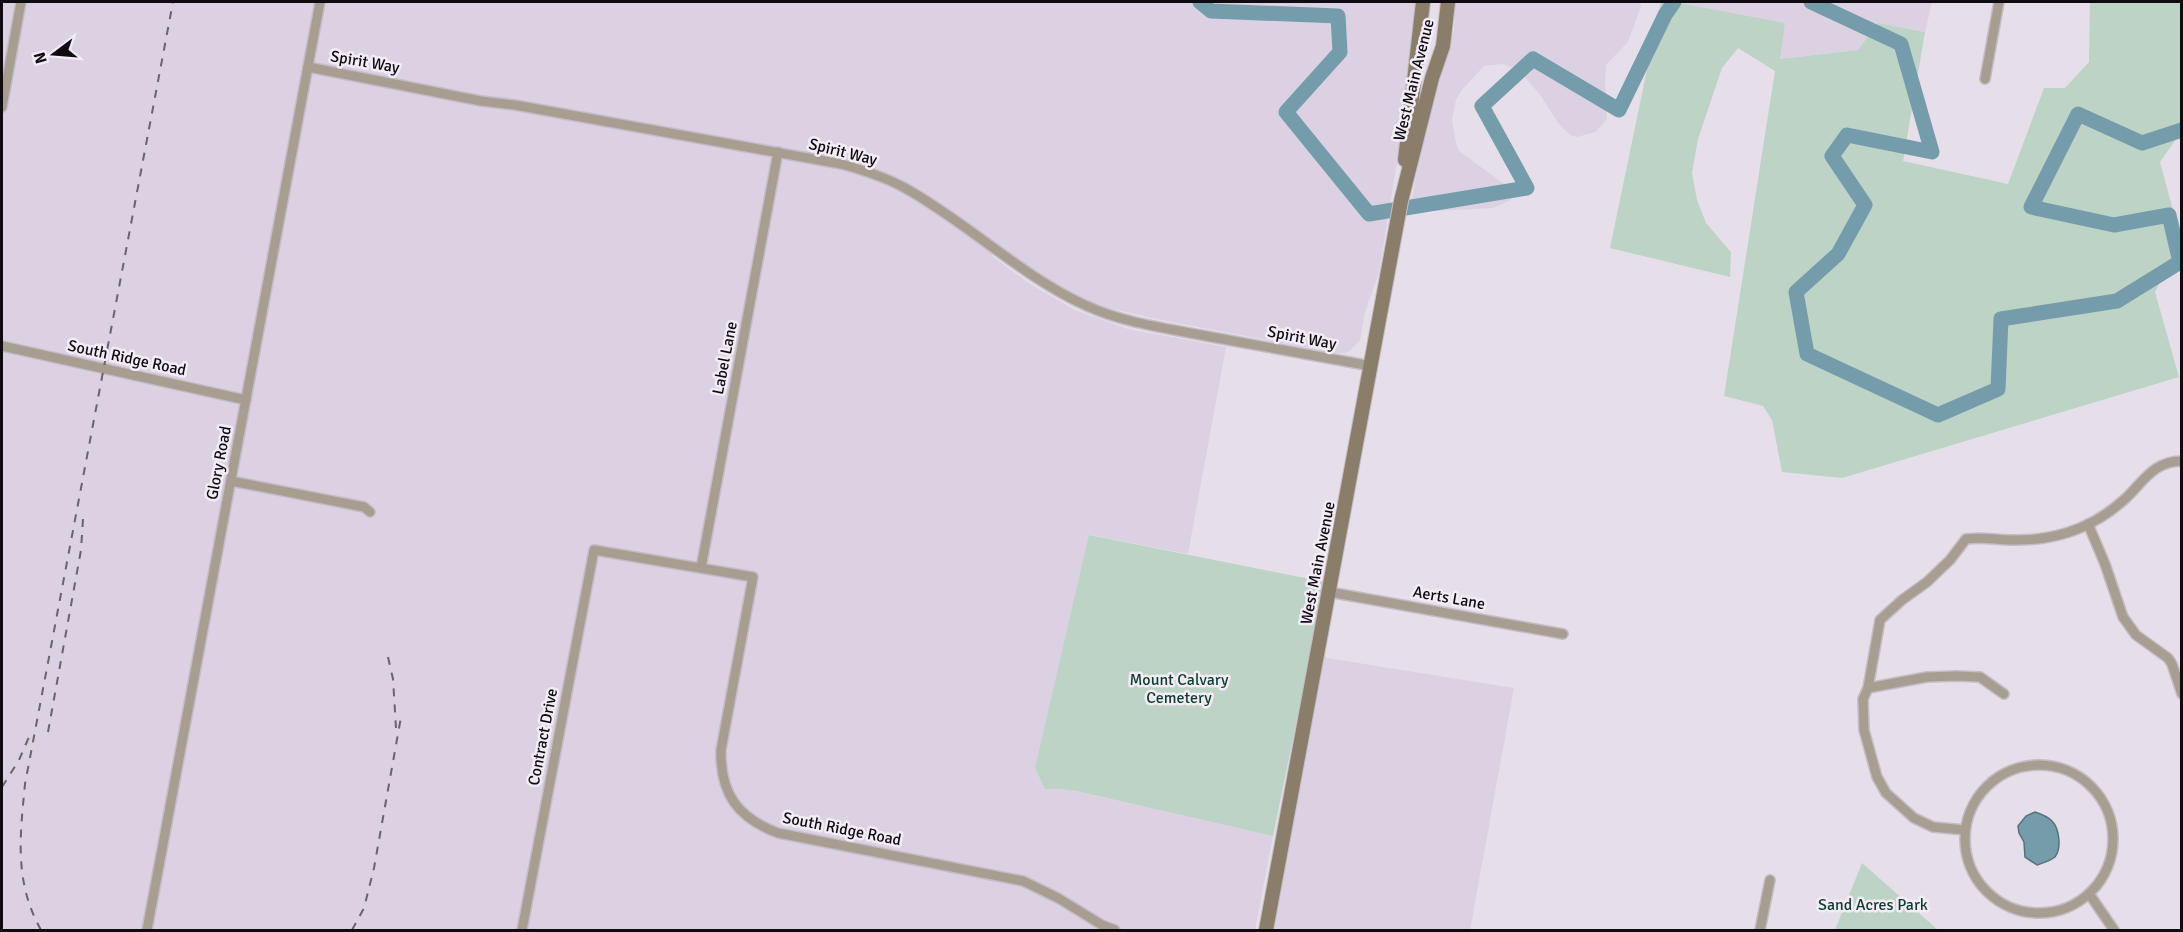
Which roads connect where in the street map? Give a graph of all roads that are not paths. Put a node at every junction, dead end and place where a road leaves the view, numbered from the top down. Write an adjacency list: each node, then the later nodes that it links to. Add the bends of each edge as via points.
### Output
1 (21, 2): 8 (street)
2 (320, 2): 6 (street, Glory Road)
3 (1423, 2): 10 (main road, West Main Avenue)
4 (1448, 2): 10 (main road, West Main Avenue, via 1443,46)
5 (1999, 2): 7 (street)
6 (308, 67): 9 (street, Spirit Way); 13 (street, Glory Road)
7 (1985, 80)
8 (2, 107)
9 (778, 152): 12 (street, Spirit Way, via 884,177 1044,283 1088,307 1119,318); 19 (street, Label Lane)
10 (1401, 201): 12 (main road, West Main Avenue)
11 (2, 346): 13 (street, South Ridge Road)
12 (1371, 366): 20 (main road, West Main Avenue)
13 (246, 400): 15 (street, Glory Road)
14 (2181, 461): 17 (street, via 2171,461 2151,471 2126,498)
15 (231, 481): 16 (street, via 364,507); 28 (street, Glory Road)
16 (370, 512)
17 (2088, 524): 22 (street, via 2066,532 2015,540 1981,536 1966,539 1927,582 1880,620); 24 (street, via 2123,617 2136,635 2168,658)
18 (594, 550): 19 (street, South Ridge Road); 29 (street, Contract Drive)
19 (701, 568): 30 (street, South Ridge Road, via 753,577 721,750 721,770 728,793 742,813 759,826 778,833 1023,881)
20 (1329, 592): 21 (street, Aerts Lane); 31 (main road, West Main Avenue)
21 (1563, 634)
22 (1868, 688): 23 (street, via 1927,677 1980,677); 25 (street, via 1863,699 1864,730 1877,777 1886,793 1914,818 1933,827)
23 (2004, 694)
24 (2181, 694)
25 (1965, 830): 27 (street, via 1966,854 1977,881 1996,901 2023,913 2048,914 2072,907); 27 (street, via 1979,794 2001,775 2023,766 2049,765 2075,773 2097,792 2111,818 2114,846 2107,871)
26 (1770, 880): 32 (street)
27 (2090, 895): 33 (street)
28 (147, 930)
29 (522, 930)
30 (1115, 930)
31 (1266, 930)
32 (1760, 930)
33 (2114, 930)

